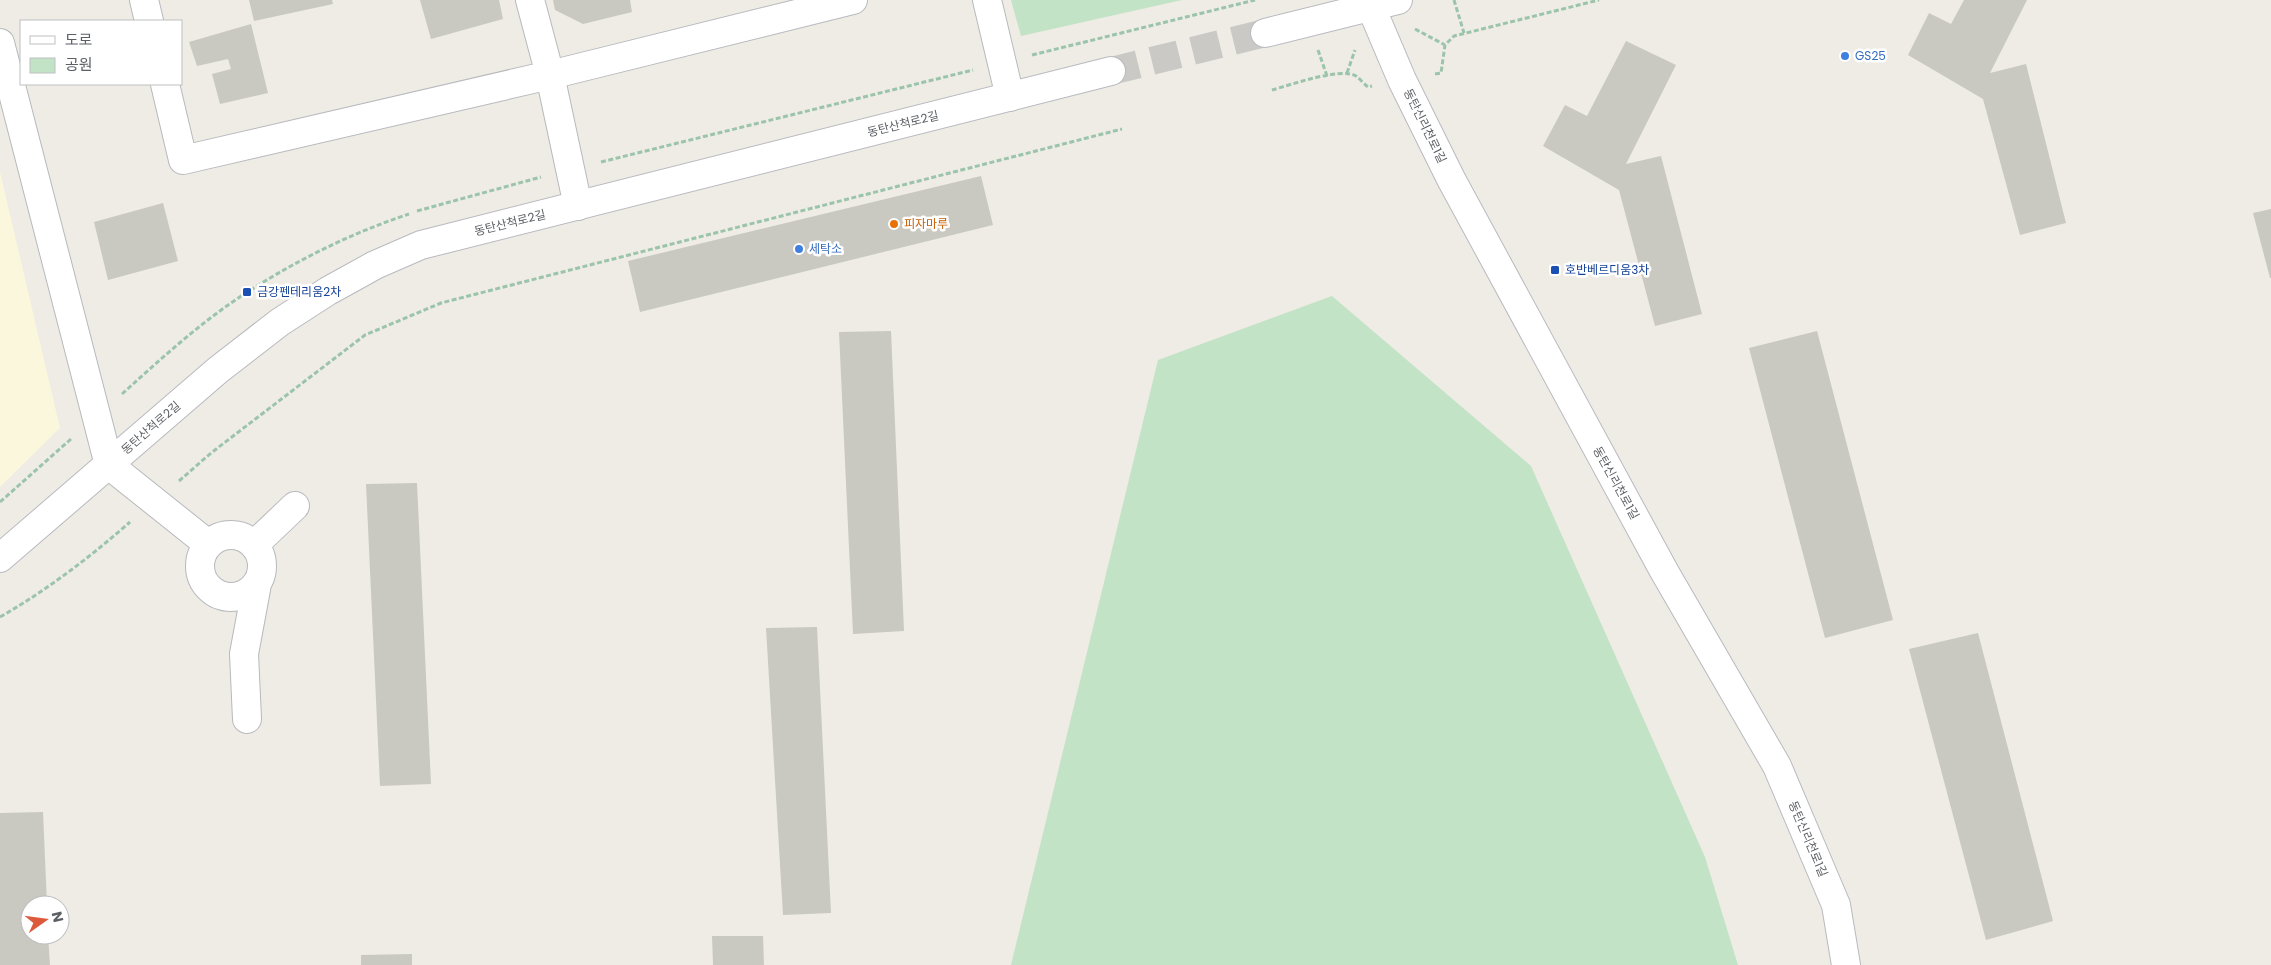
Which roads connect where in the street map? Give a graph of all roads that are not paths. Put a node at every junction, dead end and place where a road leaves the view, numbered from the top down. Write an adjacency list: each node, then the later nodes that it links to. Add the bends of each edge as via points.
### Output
1 (144, 0): 7 (street)
2 (530, 0): 11 (street)
3 (853, 0): 11 (street)
4 (987, 0): 13 (street)
5 (1398, 0): 6 (street)
6 (1369, 3): 8 (street); 24 (street, 동탄신리천로1길, via 1402,80 1451,179 1664,571 1777,766 1836,905)
7 (149, 20)
8 (1266, 33)
9 (0, 43): 15 (street)
10 (1111, 72): 13 (street, 동탄산척로2길)
11 (550, 75): 12 (street, via 183,160); 14 (street)
12 (165, 85)
13 (1010, 97): 14 (street, 동탄산척로2길)
14 (578, 206): 15 (street, 동탄산척로2길, via 420,246 375,265 280,322 218,370)
15 (109, 465): 17 (street); 19 (street, 동탄산척로2길)
16 (295, 506): 18 (street)
17 (208, 544): 18 (street, via 216,538 237,535); 21 (street, via 199,562 200,572 211,590)
18 (254, 545): 20 (street, via 262,564)
19 (0, 558)
20 (256, 584): 21 (street, via 240,596); 22 (street)
21 (220, 595): 22 (street)
22 (244, 654): 23 (street)
23 (247, 719)
24 (1846, 965)

